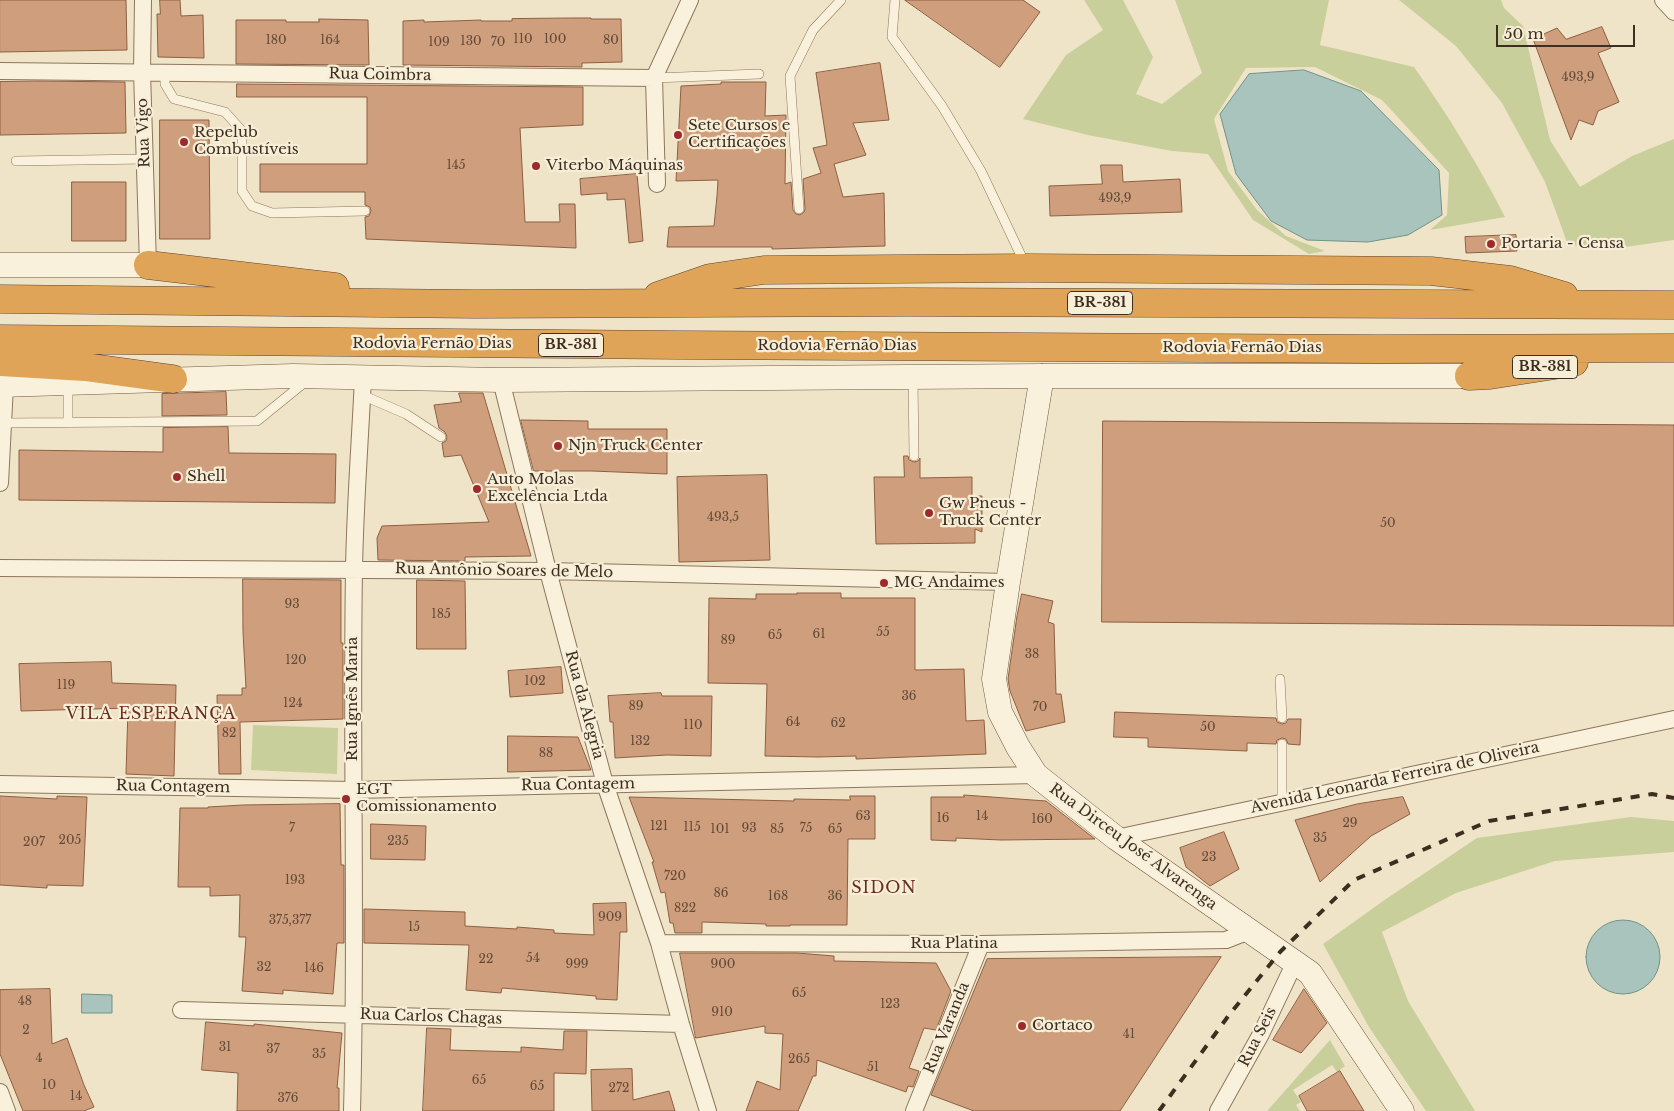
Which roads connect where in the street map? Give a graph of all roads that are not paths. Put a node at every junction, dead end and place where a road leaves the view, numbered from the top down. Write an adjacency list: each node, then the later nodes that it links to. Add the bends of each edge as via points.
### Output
1 (143, 0): 8 (street, Rua Vigo)
2 (690, 0): 11 (street)
3 (841, 0): 15 (lane, via 812,30 790,76)
4 (896, 0): 19 (lane, via 892,37 942,106 980,171)
5 (1663, 0): 6 (street)
6 (1674, 12)
7 (0, 71): 8 (street, Rua Coimbra)
8 (142, 72): 9 (street, Rua Coimbra); 12 (street, Rua Vigo)
9 (165, 72): 11 (street, Rua Coimbra); 16 (lane, via 165,84 174,99 225,112 242,131 242,192 252,206 272,213)
10 (759, 74): 11 (lane, Rua Coimbra)
11 (654, 78): 14 (street)
12 (144, 159): 13 (lane); 18 (street, Rua Vigo)
13 (16, 161)
14 (657, 184)
15 (799, 209)
16 (366, 211)
17 (0, 265): 18 (main road, BR-381)
18 (148, 265): 22 (highway, BR-381)
19 (1027, 268): 21 (highway, via 764,270 710,278); 24 (highway, via 1431,271 1510,280)
20 (0, 299): 22 (highway, BR-381)
21 (636, 303): 22 (highway, BR-381); 24 (highway, BR-381)
22 (476, 304)
23 (1668, 304): 24 (highway, BR-381)
24 (1597, 305)
25 (0, 339): 26 (highway, Rodovia Fernão Dias / BR-381)
26 (1620, 349): 27 (highway, Rodovia Fernão Dias / BR-381); 29 (highway, BR-381, via 1567,364)
27 (1669, 349)
28 (1042, 376): 29 (main road, Rodovia Fernão Dias / BR-381); 32 (main road, Rodovia Fernão Dias / BR-381); 45 (main road, Rua Dirceu José Alvarenga)
29 (1469, 376)
30 (2, 377): 33 (highway, via 84,367); 35 (main road, Rodovia Fernão Dias / BR-381); 38 (street)
31 (311, 377): 33 (main road, Rodovia Fernão Dias / BR-381); 36 (main road, Rodovia Fernão Dias / BR-381); 37 (lane, via 256,421)
32 (913, 377): 34 (main road, Rodovia Fernão Dias / BR-381); 40 (lane)
33 (172, 379): 35 (main road, Rodovia Fernão Dias / BR-381)
34 (501, 380): 36 (main road, Rodovia Fernão Dias / BR-381); 44 (street, Rua da Alegria)
35 (68, 382): 37 (lane)
36 (362, 386): 39 (lane); 43 (street, Rua Ignês Maria)
37 (68, 422): 38 (lane)
38 (3, 423): 41 (street)
39 (441, 437)
40 (914, 456)
41 (0, 482)
42 (0, 568): 43 (street, Rua Antônio Soares de Melo)
43 (354, 569): 44 (street, Rua Antônio Soares de Melo); 53 (street, Rua Ignês Maria)
44 (548, 571): 45 (street, Rua Antônio Soares de Melo); 52 (street, Rua da Alegria)
45 (1008, 582): 50 (main road, Rua Dirceu José Alvarenga, via 994,679 1000,712)
46 (1280, 679): 47 (lane)
47 (1282, 718)
48 (1674, 719): 54 (street, Avenida Leonarda Ferreira de Oliveira)
49 (1282, 744): 54 (lane)
50 (1036, 775): 52 (street, Rua Contagem); 55 (main road, Rua Dirceu José Alvarenga)
51 (0, 784): 53 (street, Rua Contagem)
52 (605, 784): 53 (street, Rua Contagem); 57 (street, Rua da Alegria)
53 (353, 790): 61 (street, Rua Ignês Maria)
54 (1282, 802): 55 (street, Avenida Leonarda Ferreira de Oliveira)
55 (1116, 838): 56 (main road, Rua Dirceu José Alvarenga)
56 (1249, 931): 58 (street, Rua Platina, via 1226,940); 59 (main road, Rua Dirceu José Alvarenga)
57 (659, 942): 58 (street, Rua Platina); 62 (street, Rua da Alegria)
58 (981, 944): 67 (street, Rua Varanda)
59 (1295, 962): 68 (street, Rua Seis, via 1261,1034); 69 (main road, Rua Dirceu José Alvarenga, via 1310,973)
60 (181, 1010): 61 (street, Rua Carlos Chagas)
61 (355, 1015): 62 (street, Rua Carlos Chagas); 65 (street, Rua Ignês Maria)
62 (681, 1024): 66 (street, Rua da Alegria)
63 (0, 1092): 64 (street)
64 (7, 1111)
65 (352, 1111)
66 (708, 1111)
67 (914, 1111)
68 (1218, 1111)
69 (1402, 1111)

